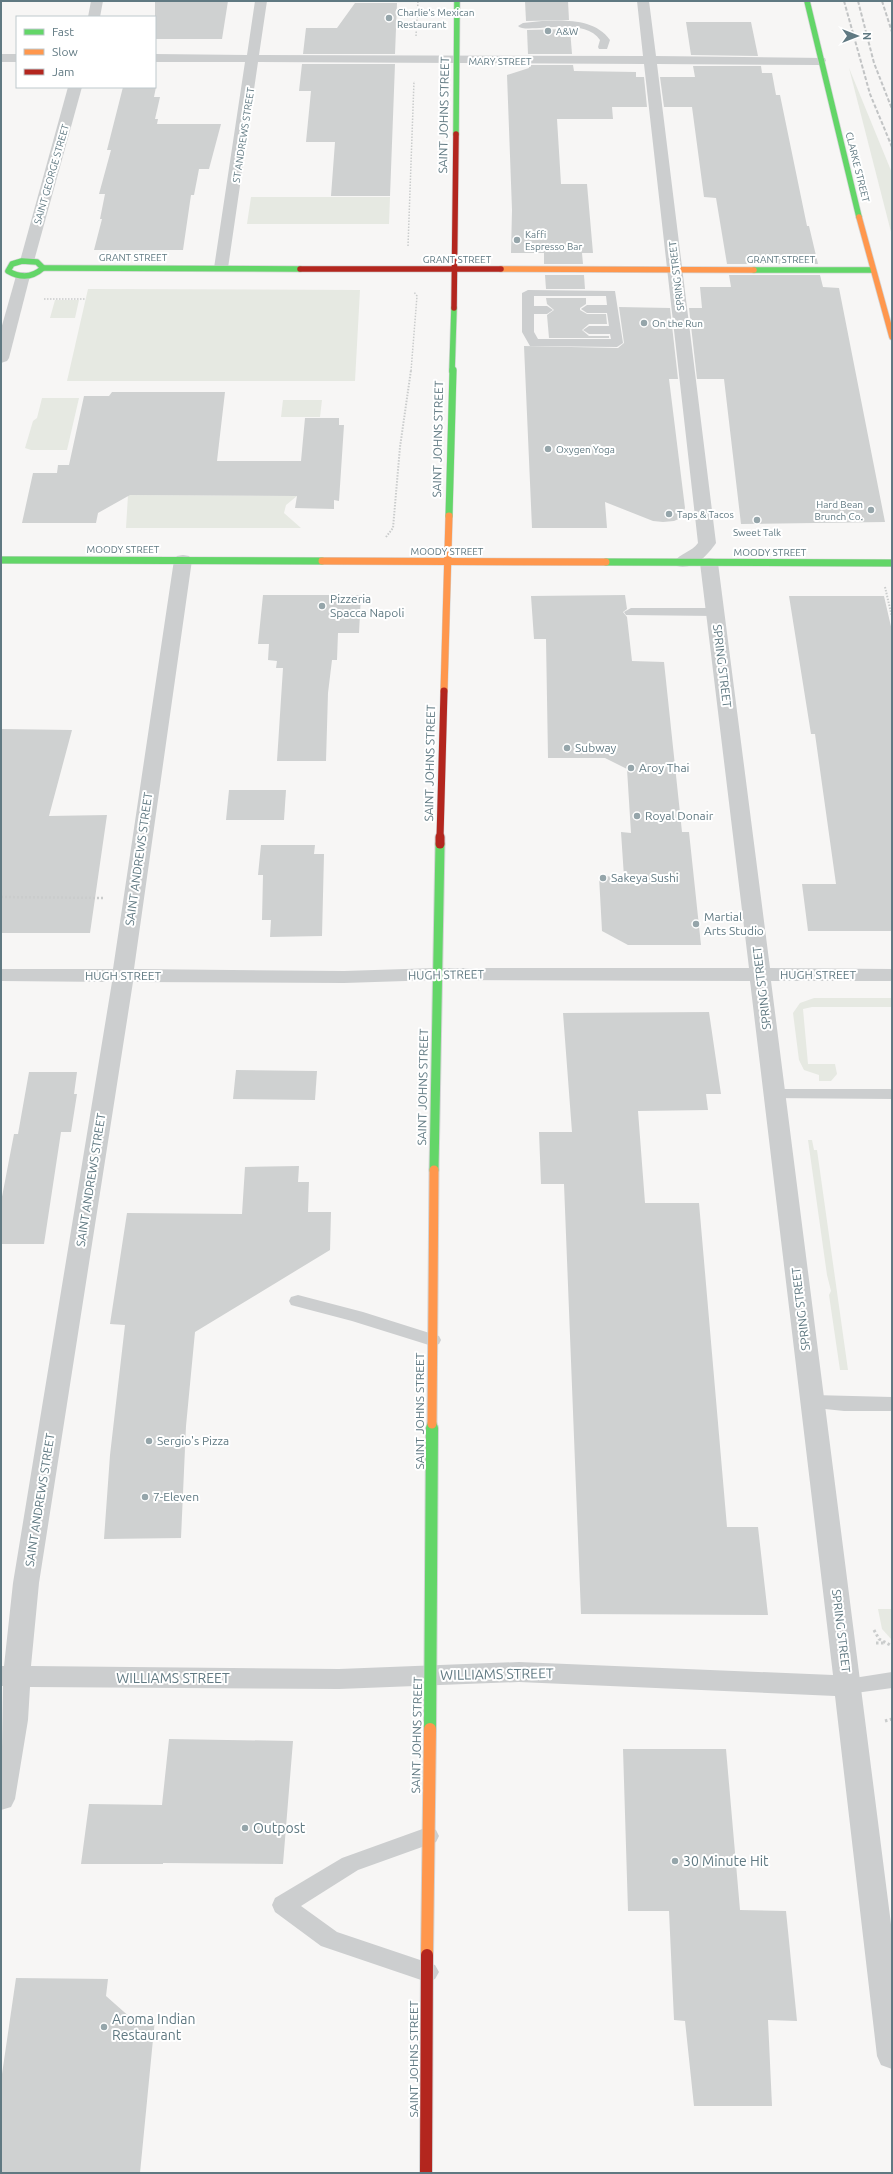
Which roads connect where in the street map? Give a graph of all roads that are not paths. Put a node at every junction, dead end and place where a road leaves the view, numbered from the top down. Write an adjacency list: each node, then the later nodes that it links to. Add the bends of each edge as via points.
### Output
1 (98, 1): 6 (street)
2 (261, 1): 12 (street, ST ANDREWS STREET)
3 (457, 1): 13 (main road, SAINT JOHNS STREET)
4 (643, 1): 14 (street, SPRING STREET)
5 (807, 1): 15 (main road, CLARKE STREET)
6 (94, 16)
7 (523, 26): 8 (lane, via 589,27 602,34 605,40)
8 (603, 46)
9 (1, 58): 10 (street)
10 (16, 58)
11 (156, 58): 12 (street, MARY STREET)
12 (254, 59): 13 (street, MARY STREET); 20 (street, ST ANDREWS STREET)
13 (457, 61): 14 (street, MARY STREET); 23 (main road, SAINT JOHNS STREET)
14 (651, 61): 15 (street, MARY STREET); 21 (street, SPRING STREET)
15 (820, 61): 22 (main road, CLARKE STREET)
16 (75, 88): 17 (street, SAINT GEORGE STREET)
17 (27, 261): 18 (main road); 19 (main road, via 37,262)
18 (4, 268): 24 (main road, via 10,273)
19 (43, 268): 20 (main road, GRANT STREET); 24 (main road, via 38,273)
20 (221, 268): 23 (main road, GRANT STREET)
21 (675, 270): 22 (main road, GRANT STREET); 23 (main road, GRANT STREET); 38 (street, SPRING STREET, via 707,543 700,553)
22 (872, 270): 33 (main road, CLARKE STREET)
23 (454, 271): 37 (main road, SAINT JOHNS STREET)
24 (23, 276): 34 (street)
25 (587, 309): 26 (lane)
26 (613, 309): 27 (lane, via 611,293 528,293); 30 (lane)
27 (528, 310): 28 (lane); 32 (lane)
28 (547, 310)
29 (589, 330): 30 (lane)
30 (616, 330): 32 (lane, via 617,343 534,343)
31 (548, 331): 32 (lane)
32 (528, 332)
33 (892, 337)
34 (1, 358)
35 (1, 560): 36 (main road, MOODY STREET)
36 (183, 560): 37 (main road, MOODY STREET); 47 (street, SAINT ANDREWS STREET)
37 (448, 562): 38 (main road, MOODY STREET); 43 (main road, SAINT JOHNS STREET)
38 (683, 562): 39 (main road, MOODY STREET)
39 (710, 563): 40 (main road, MOODY STREET); 42 (street, SPRING STREET)
40 (892, 563)
41 (631, 612): 42 (lane)
42 (715, 612): 45 (street, SPRING STREET)
43 (436, 974): 45 (street, HUGH STREET); 47 (street, HUGH STREET, via 375,977); 51 (main road, SAINT JOHNS STREET)
44 (1, 975): 47 (street, HUGH STREET)
45 (760, 975): 46 (street, HUGH STREET); 48 (street, SPRING STREET)
46 (892, 975)
47 (123, 976): 55 (street, SAINT ANDREWS STREET, via 20,1629)
48 (775, 1094): 49 (lane); 52 (street, SPRING STREET)
49 (892, 1094)
50 (298, 1301): 51 (lane)
51 (432, 1340): 54 (main road, SAINT JOHNS STREET)
52 (813, 1402): 53 (lane); 57 (street, SPRING STREET)
53 (892, 1404)
54 (430, 1675): 55 (street, WILLIAMS STREET, via 338,1679); 57 (street, WILLIAMS STREET, via 533,1673); 59 (main road, SAINT JOHNS STREET)
55 (9, 1676): 58 (street, SAINT ANDREWS STREET, via 14,1720)
56 (892, 1680): 57 (lane)
57 (848, 1686): 61 (street, SPRING STREET)
58 (1, 1799)
59 (428, 1836): 60 (main road, SAINT JOHNS STREET); 60 (lane, via 350,1864 283,1905 329,1939)
60 (427, 1972): 62 (main road, SAINT JOHNS STREET)
61 (892, 2056)
62 (426, 2173)

